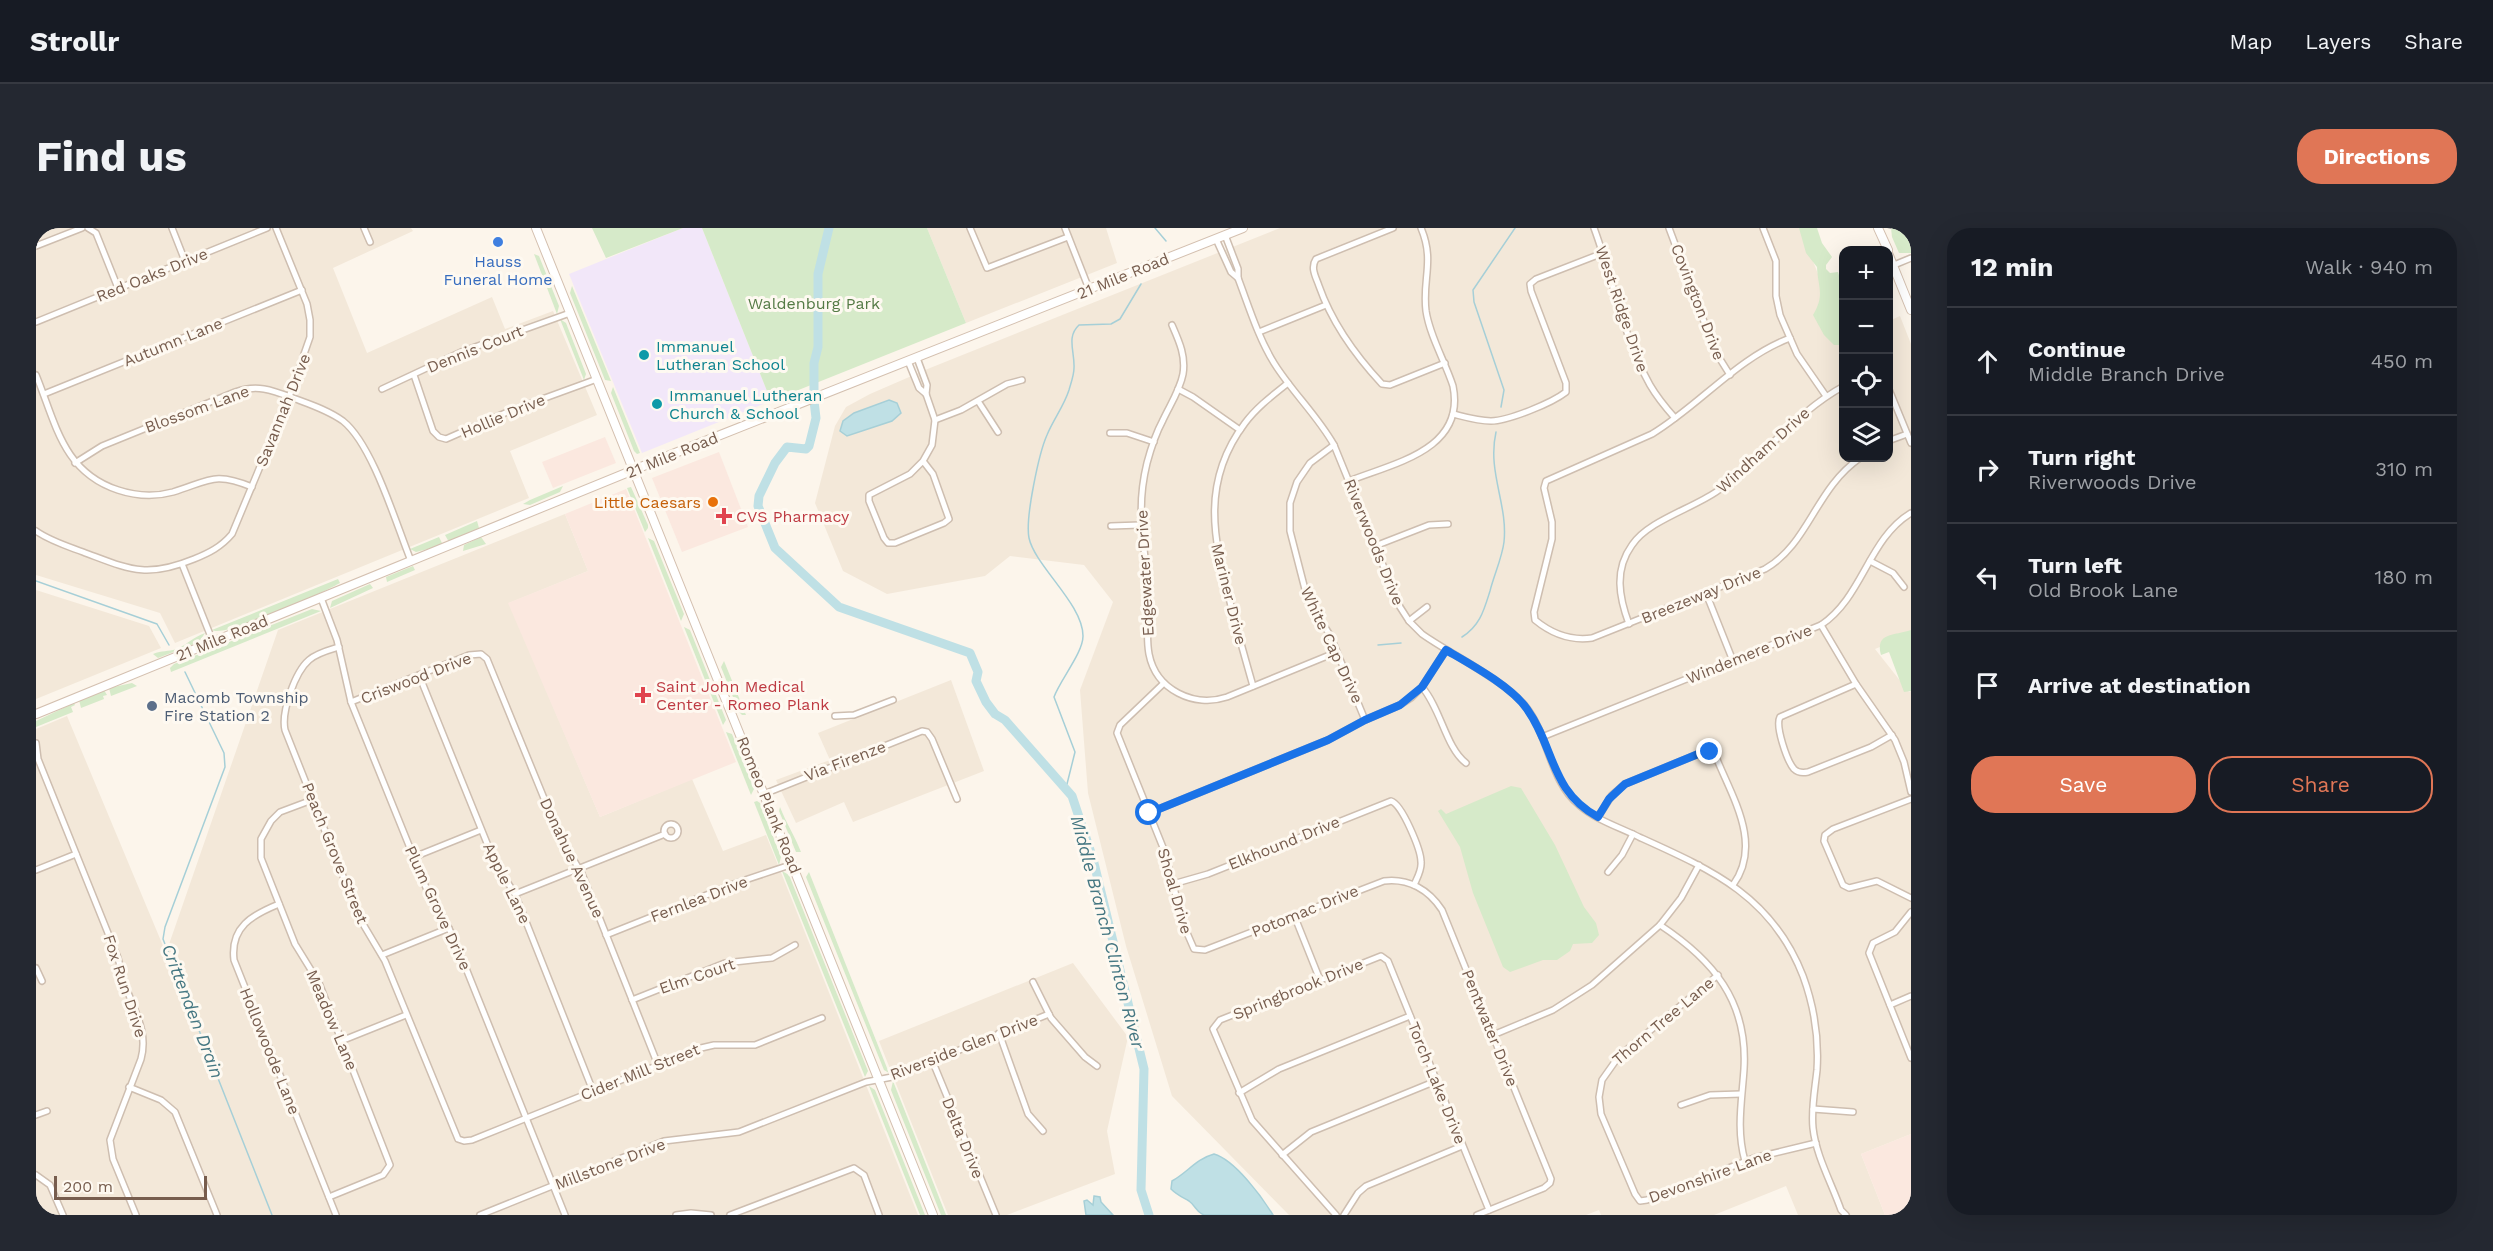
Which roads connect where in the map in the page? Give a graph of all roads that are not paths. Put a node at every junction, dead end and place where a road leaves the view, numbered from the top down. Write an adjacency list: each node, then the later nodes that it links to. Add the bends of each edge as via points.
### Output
1 (82, 228): 21 (street)
2 (88, 228): 28 (street, via 96,233)
3 (172, 228): 25 (street)
4 (267, 228): 25 (street, Red Oaks Drive)
5 (276, 228): 30 (street, Savannah Drive)
6 (364, 228): 20 (street)
7 (536, 228): 33 (street, Romeo Plank Road)
8 (970, 228): 18 (street, via 987,268)
9 (1065, 228): 18 (street)
10 (1243, 228): 17 (street, 21 Mile Road)
11 (1393, 228): 31 (street, via 1314,262)
12 (1421, 228): 40 (street, via 1429,255 1426,312)
13 (1594, 228): 23 (street, West Ridge Drive)
14 (1669, 228): 43 (street, Covington Drive, via 1715,351)
15 (1763, 228): 37 (street, via 1776,261 1777,302)
16 (1878, 228): 22 (street)
17 (1225, 235): 19 (street, 21 Mile Road); 27 (street, Riverwoods Drive)
18 (1068, 237): 29 (street)
19 (1216, 239): 27 (street, Riverwoods Drive, via 1231,272); 29 (street, 21 Mile Road)
20 (370, 242)
21 (36, 246)
22 (1886, 246)
23 (1603, 253): 56 (street, via 1530,284 1567,390 1497,420); 57 (street, West Ridge Drive, via 1645,375)
24 (1911, 258): 26 (street)
25 (185, 261): 28 (street, Red Oaks Drive)
26 (1894, 265): 32 (street)
27 (1238, 278): 36 (street, Riverwoods Drive)
28 (118, 288): 34 (street, Red Oaks Drive)
29 (1089, 289): 38 (street, 21 Mile Road)
30 (302, 290): 50 (street, Autumn Lane); 53 (street, Savannah Drive, via 309,311 310,337)
31 (1326, 305): 36 (street); 40 (street, via 1345,337 1385,385)
32 (1911, 310)
33 (570, 313): 42 (street, Dennis Court, via 461,351); 44 (street, Romeo Plank Road)
34 (36, 322)
35 (1172, 325): 48 (street, Edgewater Drive, via 1184,360)
36 (1259, 332): 46 (street, Riverwoods Drive)
37 (1790, 338): 43 (street, via 1761,352); 52 (street)
38 (917, 358): 39 (street, 21 Mile Road); 51 (street, via 927,385)
39 (908, 361): 51 (street, via 919,388); 70 (street, 21 Mile Road)
40 (1444, 363): 56 (street, via 1454,392)
41 (36, 375): 50 (street)
42 (414, 375): 44 (street, Hollie Drive, via 433,431 446,439); 47 (street, Dennis Court)
43 (1730, 375): 57 (street)
44 (597, 379): 70 (street, Romeo Plank Road)
45 (1022, 380): 55 (street, via 1007,384)
46 (1288, 383): 59 (street, Mariner Drive, via 1252,414); 66 (street, Riverwoods Drive)
47 (382, 389)
48 (1178, 389): 59 (street); 64 (street, Edgewater Drive)
49 (1839, 389): 52 (street, Windham Drive)
50 (44, 394): 69 (street)
51 (926, 394): 58 (street)
52 (1826, 396): 87 (street, Windham Drive, via 1720,489 1652,526 1635,541 1624,560 1620,582)
53 (289, 397): 69 (street, Blossom Lane, via 264,388 243,389 102,446); 72 (street, Savannah Drive); 79 (street, Blossom Lane, via 336,417 360,439)
54 (1893, 399): 62 (street)
55 (978, 402): 58 (street); 60 (street)
56 (1453, 414): 71 (street, via 1444,433 1431,446)
57 (1675, 418): 87 (street, Breezeway Drive, via 1644,438 1544,484 1553,533 1534,618 1557,634 1580,639)
58 (934, 420): 67 (street, via 932,445)
59 (1240, 430): 98 (street, Mariner Drive, via 1220,470 1213,523 1219,563)
60 (998, 432)
61 (1110, 433): 64 (street, via 1128,433)
62 (1907, 434): 63 (street); 65 (street)
63 (1893, 439)
64 (1154, 442): 75 (street, Edgewater Drive, via 1143,485)
65 (1911, 443)
66 (1334, 445): 71 (street, Riverwoods Drive); 92 (street, White Cap Drive, via 1300,476 1288,517 1306,596)
67 (923, 461): 67 (street, via 905,477 868,495 888,543 949,519 933,474)
68 (1856, 462): 83 (street, Breezeway Drive, via 1830,486 1781,558 1765,569)
69 (75, 464): 72 (street, via 96,481 134,494 162,495 217,477)
70 (634, 471): 79 (street, 21 Mile Road); 111 (street, Romeo Plank Road)
71 (1349, 481): 78 (street, Riverwoods Drive)
72 (252, 487): 81 (street, Savannah Drive, via 226,541 212,552)
73 (1911, 513): 80 (street, Windemere Drive, via 1893,526)
74 (1448, 524): 78 (street, via 1429,525)
75 (1140, 525): 76 (street); 96 (street, Edgewater Drive, via 1148,591 1148,648 1152,664)
76 (1111, 526)
77 (36, 531): 81 (street, Savannah Drive, via 131,569 153,572)
78 (1376, 546): 86 (street, Riverwoods Drive)
79 (411, 561): 84 (street, 21 Mile Road)
80 (1870, 561): 82 (street, via 1893,573); 88 (street, Windemere Drive, via 1845,603)
81 (182, 564): 89 (street)
82 (1904, 587)
83 (1706, 593): 87 (street, Breezeway Drive); 94 (street)
84 (321, 598): 89 (street, 21 Mile Road); 90 (street, Plum Grove Drive)
85 (1427, 607): 86 (street)
86 (1409, 621): 91 (street, Riverwoods Drive)
87 (1629, 624)
88 (1821, 624): 94 (street, Windemere Drive); 97 (street)
89 (213, 642): 102 (street, 21 Mile Road)
90 (339, 647): 101 (street, Plum Grove Drive); 114 (street, Peach Grove Street, via 305,664 284,711 285,729)
91 (1446, 650): 99 (street); 106 (street, Riverwoods Drive, via 1515,696 1533,717)
92 (1337, 652): 98 (street); 104 (street, White Cap Drive)
93 (481, 654): 95 (street, Criswood Drive); 124 (street, Donahue Avenue, via 489,662 562,842)
94 (1733, 661): 106 (street, Windemere Drive)
95 (419, 675): 101 (street, Criswood Drive); 117 (street, Apple Lane)
96 (1164, 683): 98 (street, via 1184,696 1203,700 1221,699); 115 (street, Shoal Drive, via 1117,730)
97 (1856, 684): 105 (street); 105 (street, via 1786,713 1778,720 1792,765 1799,772 1808,772)
98 (1252, 686)
99 (1422, 687): 104 (street, via 1406,702); 109 (street, via 1436,706 1455,751)
100 (893, 700): 103 (street, via 854,715)
101 (351, 702): 121 (street, Plum Grove Drive)
102 (36, 714)
103 (835, 716)
104 (1365, 720): 115 (street, via 1328,740)
105 (1892, 735): 110 (street)
106 (1542, 737): 116 (street, Riverwoods Drive, via 1568,794)
107 (36, 743): 108 (street, Fox Run Drive)
108 (37, 758): 120 (street, Fox Run Drive)
109 (1466, 763)
110 (1911, 792)
111 (764, 794): 112 (street, Via Firenze, via 927,732); 122 (street, Romeo Plank Road)
112 (957, 799)
113 (1911, 799): 131 (street, via 1825,835 1825,845 1846,887 1877,880)
114 (312, 800): 132 (street, Meadow Lane, via 275,816 261,839 261,858); 140 (street, Peach Grove Street, via 360,919)
115 (1149, 813): 127 (street, Shoal Drive)
116 (1598, 817): 119 (street, Riverwoods Drive); 129 (street, via 1625,784 1710,752 1716,757 1747,839 1745,864)
117 (482, 830): 121 (street); 130 (street, Apple Lane, via 498,869)
118 (665, 834): 124 (street)
119 (1633, 834): 123 (street, Riverwoods Drive); 126 (street)
120 (76, 854): 125 (street); 163 (street, Fox Run Drive, via 143,1031 143,1051)
121 (414, 857): 136 (street, Plum Grove Drive, via 431,899)
122 (793, 864): 137 (street, Fernlea Drive); 161 (street, Romeo Plank Road)
123 (1699, 865): 129 (street, Riverwoods Drive); 135 (street)
124 (579, 868): 130 (street); 137 (street, Donahue Avenue)
125 (36, 870)
126 (1608, 872)
127 (1173, 884): 128 (street, Elkhound Drive, via 1394,801 1407,821 1421,859); 139 (street, Shoal Drive, via 1184,926)
128 (1414, 885): 134 (street, Potomac Drive, via 1396,880 1378,882); 155 (street, Pentwater Drive, via 1428,893 1442,910)
129 (1733, 885): 168 (street, Riverwoods Drive, via 1756,904 1777,930 1807,988 1817,1043)
130 (515, 894): 164 (street, Apple Lane)
131 (1911, 898)
132 (279, 904): 156 (street, Meadow Lane, via 295,944 319,983); 181 (street, Hollowoode Lane, via 255,915 239,929 234,960)
133 (1911, 912): 149 (street, via 1900,928 1869,949)
134 (1294, 915): 139 (street, Potomac Drive); 144 (street)
135 (1660, 925): 143 (street, via 1692,947); 155 (street, via 1576,996)
136 (449, 928): 140 (street); 172 (street, Plum Grove Drive)
137 (606, 935): 148 (street, Donahue Avenue)
138 (795, 945): 148 (street, Elm Court, via 772,958 724,963)
139 (1197, 951)
140 (382, 955): 151 (street, Peach Grove Street)
141 (1384, 957): 144 (street, Springbrook Drive); 152 (street, Torch Lake Drive)
142 (36, 968): 145 (street)
143 (1718, 975): 166 (street, via 1742,1031); 182 (street, Thorn Tree Lane, via 1619,1056 1602,1080 1599,1102 1603,1119)
144 (1320, 980): 165 (street, Springbrook Drive, via 1214,1025)
145 (42, 981)
146 (1033, 982): 150 (street)
147 (1911, 996): 149 (street)
148 (632, 1000): 159 (street, Donahue Avenue)
149 (1890, 1005): 157 (street)
150 (1049, 1014): 154 (street, Riverside Glen Drive); 160 (street)
151 (406, 1015): 156 (street); 174 (street, Peach Grove Street, via 454,1134)
152 (1410, 1016): 162 (street, Torch Lake Drive); 165 (street, via 1279,1069)
153 (822, 1018): 159 (street, Cider Mill Street, via 761,1043 708,1045)
154 (999, 1033): 158 (street, Riverside Glen Drive); 173 (street, via 1028,1114)
155 (1493, 1035): 183 (street, Pentwater Drive, via 1551,1183)
156 (341, 1041): 181 (street, Meadow Lane, via 390,1165 383,1175)
157 (1911, 1058)
158 (932, 1060): 161 (street, Riverside Glen Drive); 196 (street, Delta Drive)
159 (658, 1065): 164 (street, Cider Mill Street)
160 (1097, 1066)
161 (879, 1079): 180 (street, Millstone Drive, via 739,1132 664,1141); 195 (street, Romeo Plank Road)
162 (1436, 1081): 176 (street, Torch Lake Drive); 177 (street, via 1311,1132)
163 (129, 1087): 186 (street, Fox Run Drive, via 110,1146); 187 (street, via 161,1100 175,1112)
164 (593, 1091): 172 (street, Cider Mill Street)
165 (1239, 1093): 177 (street, via 1252,1120)
166 (1741, 1094): 167 (street, via 1710,1095); 178 (street, via 1739,1125)
167 (1681, 1106)
168 (1813, 1109): 170 (street); 175 (street, Riverwoods Drive)
169 (47, 1111): 171 (street)
170 (1853, 1112)
171 (36, 1115)
172 (526, 1118): 174 (street, Cider Mill Street, via 468,1141); 180 (street, Plum Grove Drive)
173 (1043, 1131)
174 (460, 1140)
175 (1816, 1143): 178 (street, Devonshire Lane); 184 (street, Riverwoods Drive)
176 (1462, 1146): 183 (street, Torch Lake Drive); 198 (street, via 1366,1185)
177 (1282, 1155): 197 (street)
178 (1745, 1161): 182 (street, Devonshire Lane)
179 (36, 1175): 185 (street, via 50,1185)
180 (553, 1186): 189 (street, Millstone Drive); 190 (street, Plum Grove Drive)
181 (329, 1197): 188 (street, Hollowoode Lane)
182 (1640, 1201)
183 (1489, 1210): 199 (street)
184 (1841, 1212): 200 (street, Riverwoods Drive)
185 (63, 1215)
186 (136, 1215)
187 (217, 1215)
188 (336, 1215)
189 (480, 1215)
190 (565, 1215)
191 (676, 1215): 192 (street)
192 (711, 1215)
193 (730, 1215): 194 (street, via 847,1169 864,1175)
194 (879, 1215)
195 (933, 1215)
196 (996, 1215)
197 (1336, 1215)
198 (1344, 1215)
199 (1477, 1215)
200 (1846, 1215)

